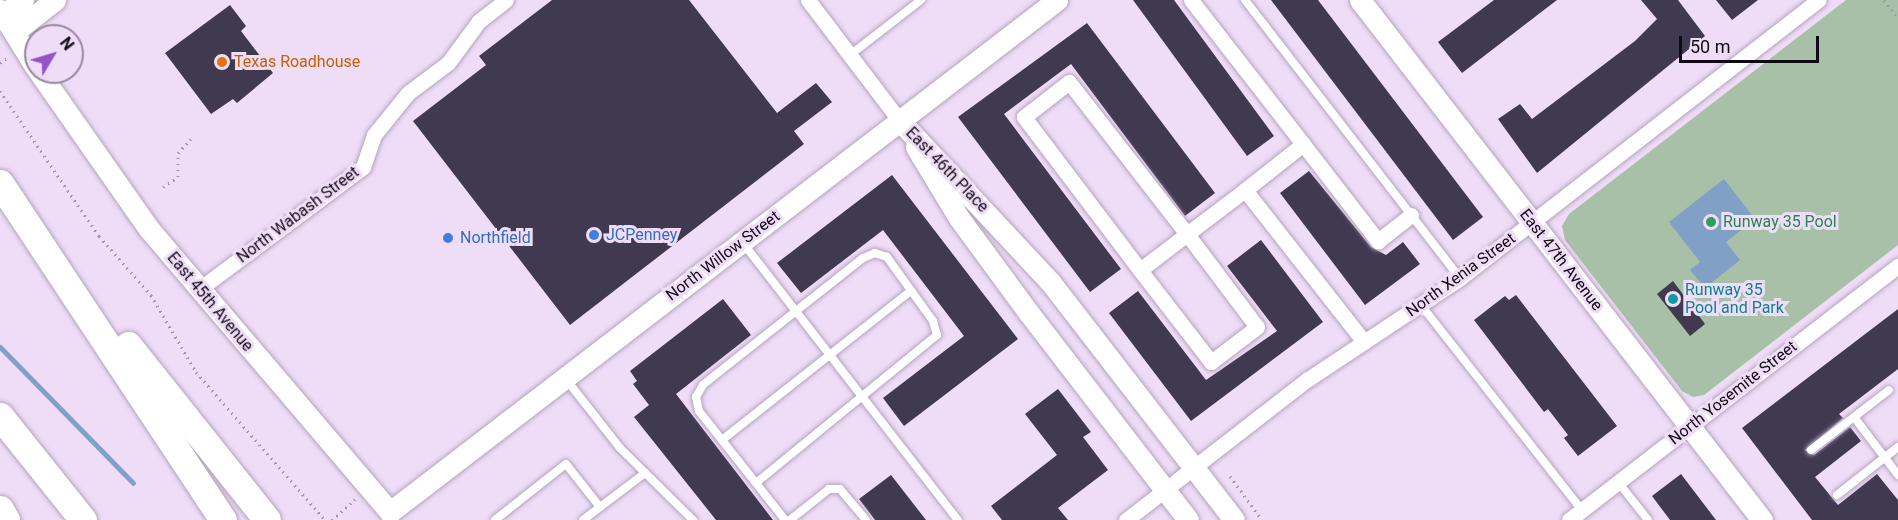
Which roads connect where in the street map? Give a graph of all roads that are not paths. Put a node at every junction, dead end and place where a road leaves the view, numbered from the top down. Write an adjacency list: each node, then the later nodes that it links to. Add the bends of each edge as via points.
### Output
1 (22, 0): 11 (street)
2 (56, 0): 11 (street)
3 (506, 0): 27 (street, North Wabash Street, via 479,21 448,63 408,93 374,135 363,167)
4 (808, 0): 13 (street)
5 (921, 0): 13 (lane)
6 (1191, 0): 16 (street)
7 (1245, 0): 19 (lane)
8 (1360, 0): 20 (street, East 47th Avenue)
9 (1819, 0): 20 (street, North Xenia Street)
10 (1053, 1): 15 (street, North Willow Street)
11 (6, 19): 12 (street)
12 (24, 48)
13 (850, 55): 15 (street)
14 (47, 84): 27 (street, East 45th Avenue, via 110,178)
15 (900, 121): 22 (street, North Willow Street); 43 (street, East 46th Place, via 1051,283); 48 (street, East 46th Place, via 966,227)
16 (1303, 144): 18 (street); 19 (street, via 1378,241)
17 (0, 183): 23 (highway)
18 (1245, 190): 21 (street); 31 (street)
19 (1411, 215): 26 (lane)
20 (1532, 222): 26 (street, North Xenia Street); 38 (street, East 47th Avenue)
21 (1187, 234): 25 (street); 25 (street, via 1257,327 1211,362); 25 (street, via 1069,82 1024,117)
22 (742, 241): 30 (lane); 33 (street, North Willow Street)
23 (46, 249): 56 (highway); 57 (highway, via 108,317)
24 (1898, 266): 38 (street, North Yosemite Street)
25 (1140, 270)
26 (1460, 278): 29 (street, North Xenia Street)
27 (198, 290): 53 (street, East 45th Avenue)
28 (911, 291): 30 (lane, via 887,257 875,253); 32 (lane); 35 (lane, via 937,335)
29 (1421, 305): 31 (street, North Xenia Street); 52 (lane)
30 (796, 312): 32 (lane); 39 (lane, via 703,384 696,397 699,411)
31 (1364, 342): 43 (street, North Xenia Street)
32 (830, 354): 35 (lane); 39 (lane)
33 (564, 377): 44 (lane); 53 (street, North Willow Street)
34 (1889, 390): 37 (lane)
35 (863, 398): 47 (lane); 64 (lane)
36 (0, 416): 55 (highway)
37 (1854, 417): 41 (lane); 42 (lane)
38 (1690, 426): 46 (street, North Yosemite Street); 70 (street, East 47th Avenue)
39 (722, 440): 47 (lane)
40 (1898, 447): 42 (lane)
41 (1811, 450)
42 (1884, 458): 45 (lane); 49 (lane)
43 (1194, 468): 48 (street, North Xenia Street); 67 (street, East 46th Place)
44 (645, 473): 50 (lane); 60 (lane)
45 (1898, 475)
46 (1618, 482): 52 (street, North Yosemite Street); 69 (lane)
47 (756, 483): 61 (lane)
48 (1165, 490): 65 (street, North Xenia Street); 66 (street, East 46th Place)
49 (1837, 495)
50 (600, 507): 58 (lane, via 566,464); 59 (lane)
51 (0, 509): 54 (highway)
52 (1582, 510): 68 (street, North Yosemite Street)
53 (393, 516)
54 (6, 520)
55 (83, 520)
56 (223, 520)
57 (267, 520)
58 (495, 520)
59 (583, 520)
60 (693, 520)
61 (785, 520)
62 (790, 520): 63 (lane, via 829,489 840,489)
63 (866, 520)
64 (958, 520)
65 (1126, 520)
66 (1188, 520)
67 (1234, 520)
68 (1569, 520)
69 (1648, 520)
70 (1762, 520)

